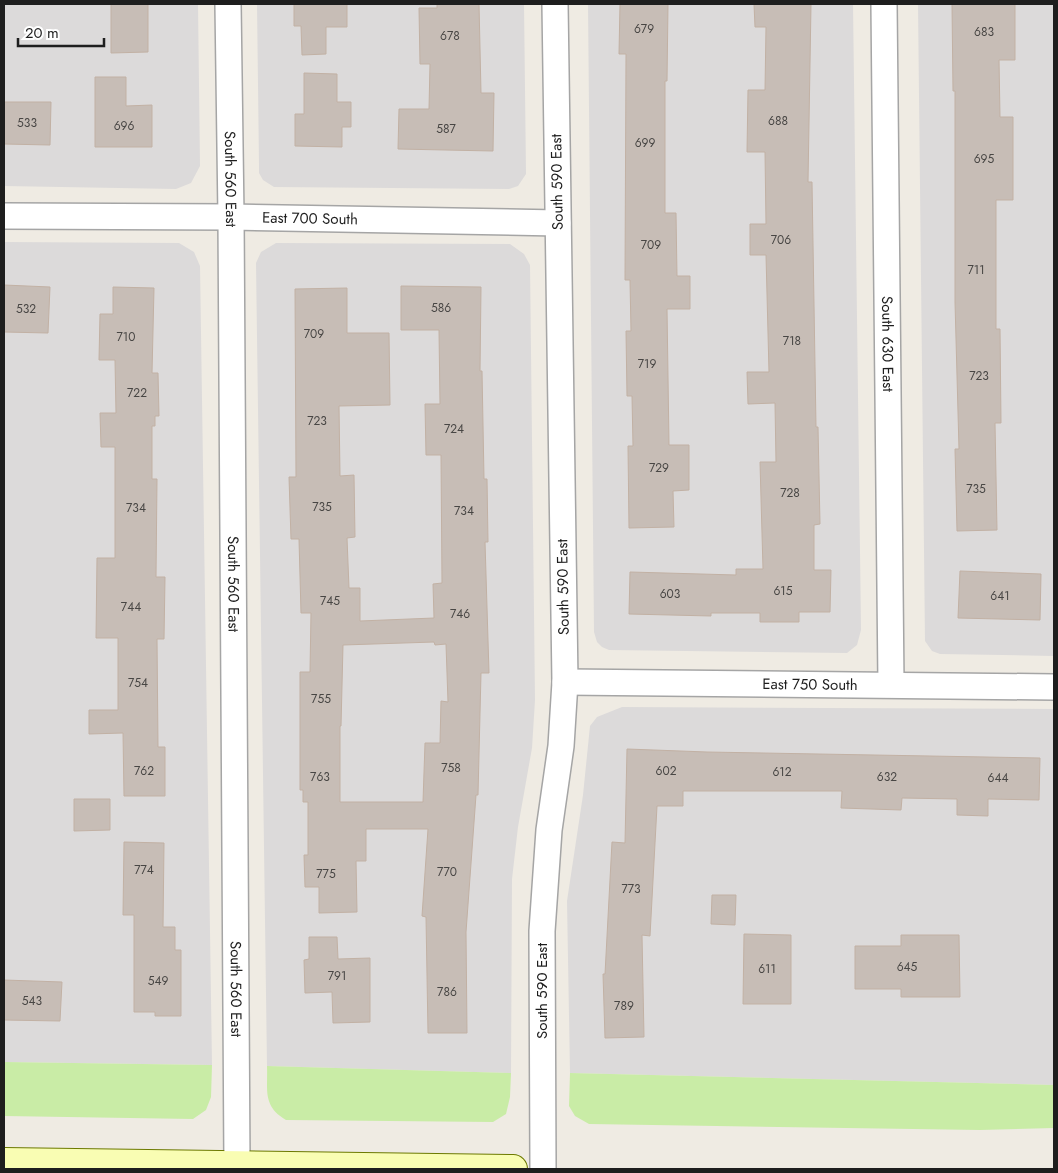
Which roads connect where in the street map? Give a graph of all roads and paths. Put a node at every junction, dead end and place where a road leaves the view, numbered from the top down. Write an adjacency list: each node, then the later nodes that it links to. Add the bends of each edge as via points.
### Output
1 (228, 4): 5 (street, South 560 East)
2 (556, 4): 6 (street, South 590 East)
3 (884, 4): 8 (street, South 630 East)
4 (4, 216): 5 (street, East 700 South)
5 (231, 217): 6 (street, East 700 South); 11 (street, South 560 East)
6 (558, 223): 7 (street, South 590 East)
7 (565, 682): 8 (street, East 750 South); 13 (street, South 590 East, via 542,931)
8 (891, 684): 9 (street, East 750 South)
9 (1054, 687)
10 (4, 1162): 11 (main road)
11 (237, 1165): 12 (main road)
12 (512, 1169)
13 (543, 1169)

